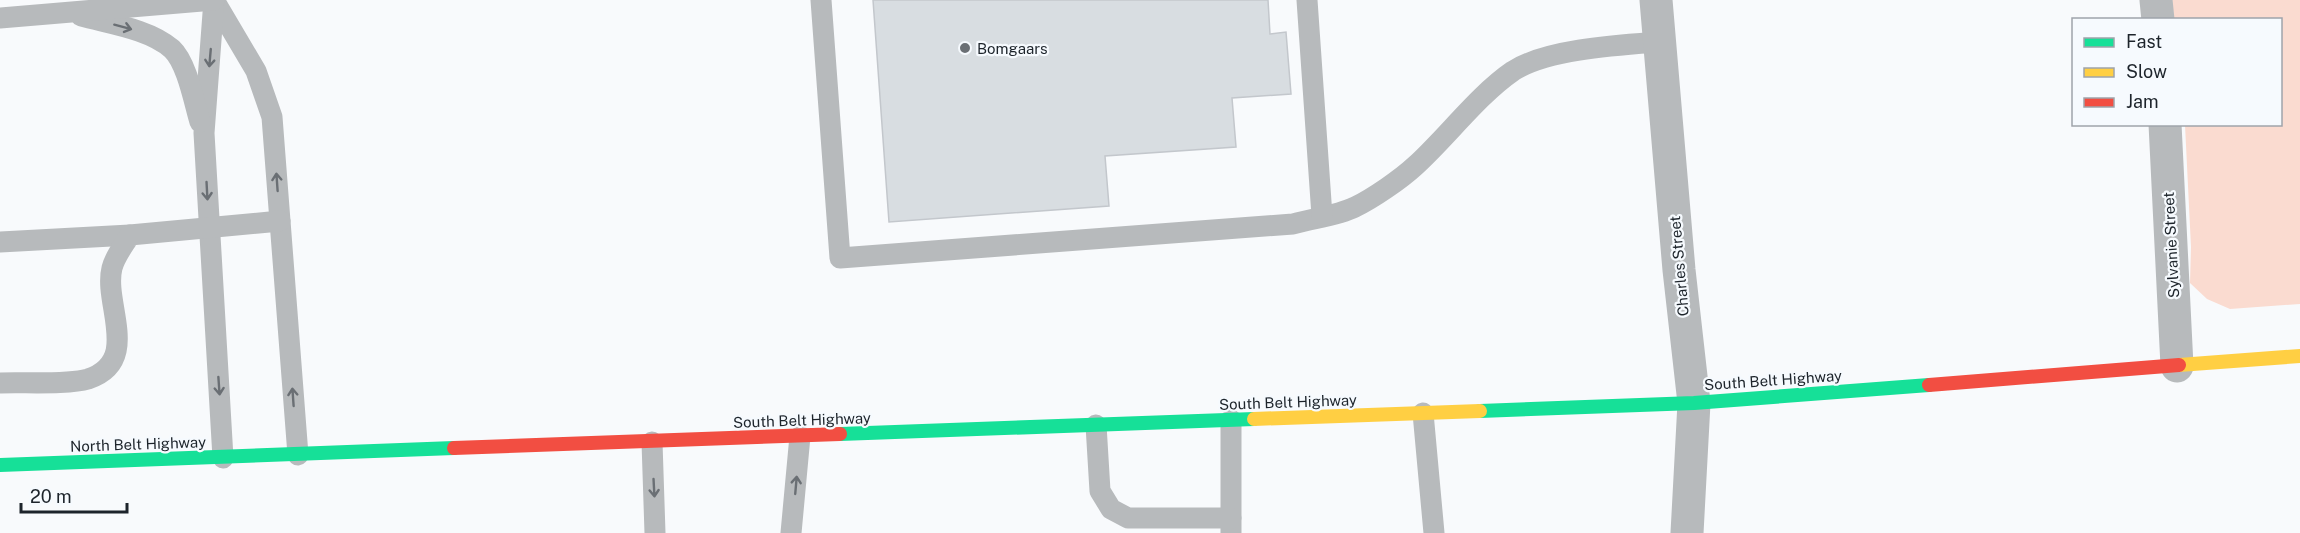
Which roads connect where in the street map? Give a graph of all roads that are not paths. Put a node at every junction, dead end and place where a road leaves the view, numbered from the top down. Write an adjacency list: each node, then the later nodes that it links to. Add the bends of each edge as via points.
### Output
1 (214, 0): 6 (lane); 11 (lane, one-way to 11); 13 (lane, one-way to 1, via 272,117 256,71)
2 (821, 0): 12 (lane, via 840,258 1293,224)
3 (1307, 0): 12 (lane)
4 (1656, 0): 9 (street, Charles Street)
5 (2156, 0): 8 (street)
6 (66, 12): 7 (lane); 11 (lane, one-way to 11, via 142,33 173,50 186,73)
7 (0, 18)
8 (2158, 18)
9 (1660, 42): 12 (lane, via 1594,48 1514,71 1414,167 1354,207); 20 (street, Charles Street)
10 (2165, 126): 18 (street, Sylvanie Street)
11 (204, 133): 14 (lane, one-way to 14)
12 (1322, 216)
13 (280, 221): 14 (lane); 26 (lane, one-way to 13)
14 (209, 227): 15 (lane); 28 (lane, one-way to 28)
15 (130, 235): 16 (lane); 19 (lane, via 112,270 115,358 87,379)
16 (0, 242)
17 (2300, 356): 18 (main road, South Belt Highway)
18 (2177, 366): 20 (main road, South Belt Highway)
19 (0, 383)
20 (1694, 403): 21 (main road, South Belt Highway); 34 (street, Charles Street)
21 (1424, 413): 22 (main road, South Belt Highway); 33 (lane)
22 (1231, 420): 23 (main road, South Belt Highway); 30 (lane)
23 (1096, 425): 24 (main road, South Belt Highway); 30 (lane, via 1100,490 1111,508 1128,518)
24 (800, 436): 25 (main road, South Belt Highway); 32 (lane, one-way to 24)
25 (652, 442): 26 (main road, South Belt Highway); 31 (lane, one-way to 31)
26 (298, 455): 27 (main road, South Belt Highway)
27 (276, 456): 28 (main road, North Belt Highway)
28 (223, 458): 29 (main road, North Belt Highway)
29 (0, 465)
30 (1231, 525)
31 (656, 533)
32 (791, 533)
33 (1434, 533)
34 (1687, 533)

